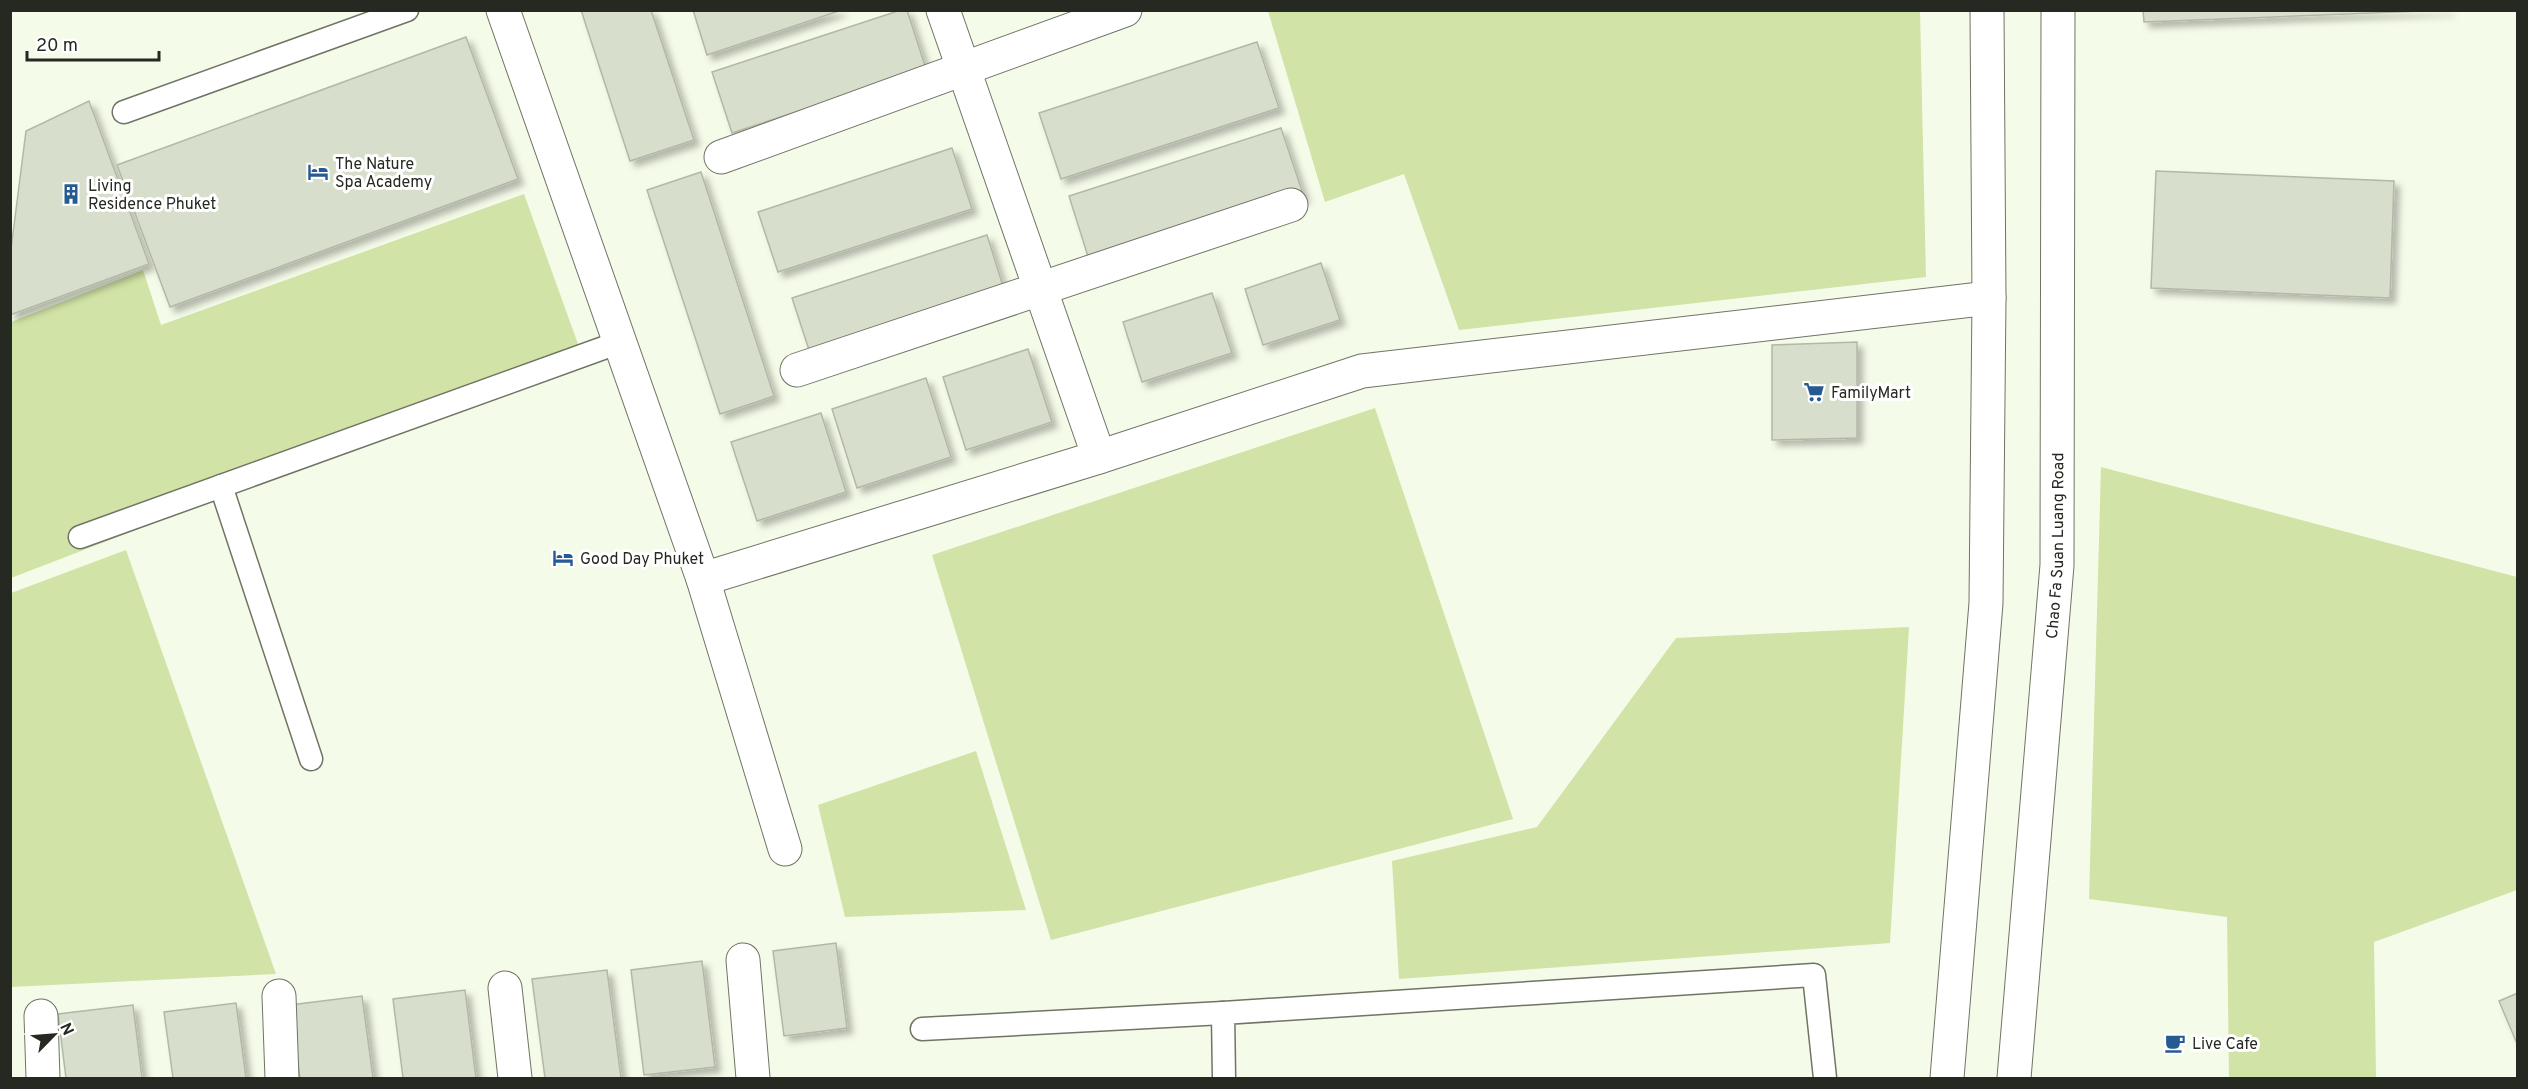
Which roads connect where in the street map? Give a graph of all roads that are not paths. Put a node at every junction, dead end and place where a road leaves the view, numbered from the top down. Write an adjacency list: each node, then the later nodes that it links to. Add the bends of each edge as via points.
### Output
1 (407, 10): 8 (lane)
2 (503, 10): 13 (street)
3 (943, 10): 7 (street)
4 (1125, 10): 7 (street)
5 (1987, 10): 12 (street)
6 (2058, 10): 34 (street, Chao Fa Suan Luang Road, via 2057,565)
7 (963, 69): 9 (street); 11 (street)
8 (124, 112)
9 (721, 157)
10 (1291, 205): 11 (street)
11 (1040, 288): 14 (street); 15 (street)
12 (1989, 298): 15 (street, via 1362,371); 33 (street, via 1986,603)
13 (620, 342): 16 (lane); 18 (street)
14 (797, 370)
15 (1099, 457): 18 (street)
16 (221, 486): 17 (lane); 19 (lane)
17 (80, 537)
18 (703, 579): 20 (street)
19 (311, 759)
20 (784, 849)
21 (743, 960): 30 (street)
22 (505, 988): 29 (street)
23 (279, 996): 28 (street)
24 (1222, 1013): 26 (lane); 31 (lane); 32 (lane, via 1814,975)
25 (41, 1016): 27 (street)
26 (922, 1029)
27 (43, 1078)
28 (282, 1078)
29 (515, 1078)
30 (753, 1078)
31 (1224, 1078)
32 (1825, 1078)
33 (1947, 1078)
34 (2014, 1078)

